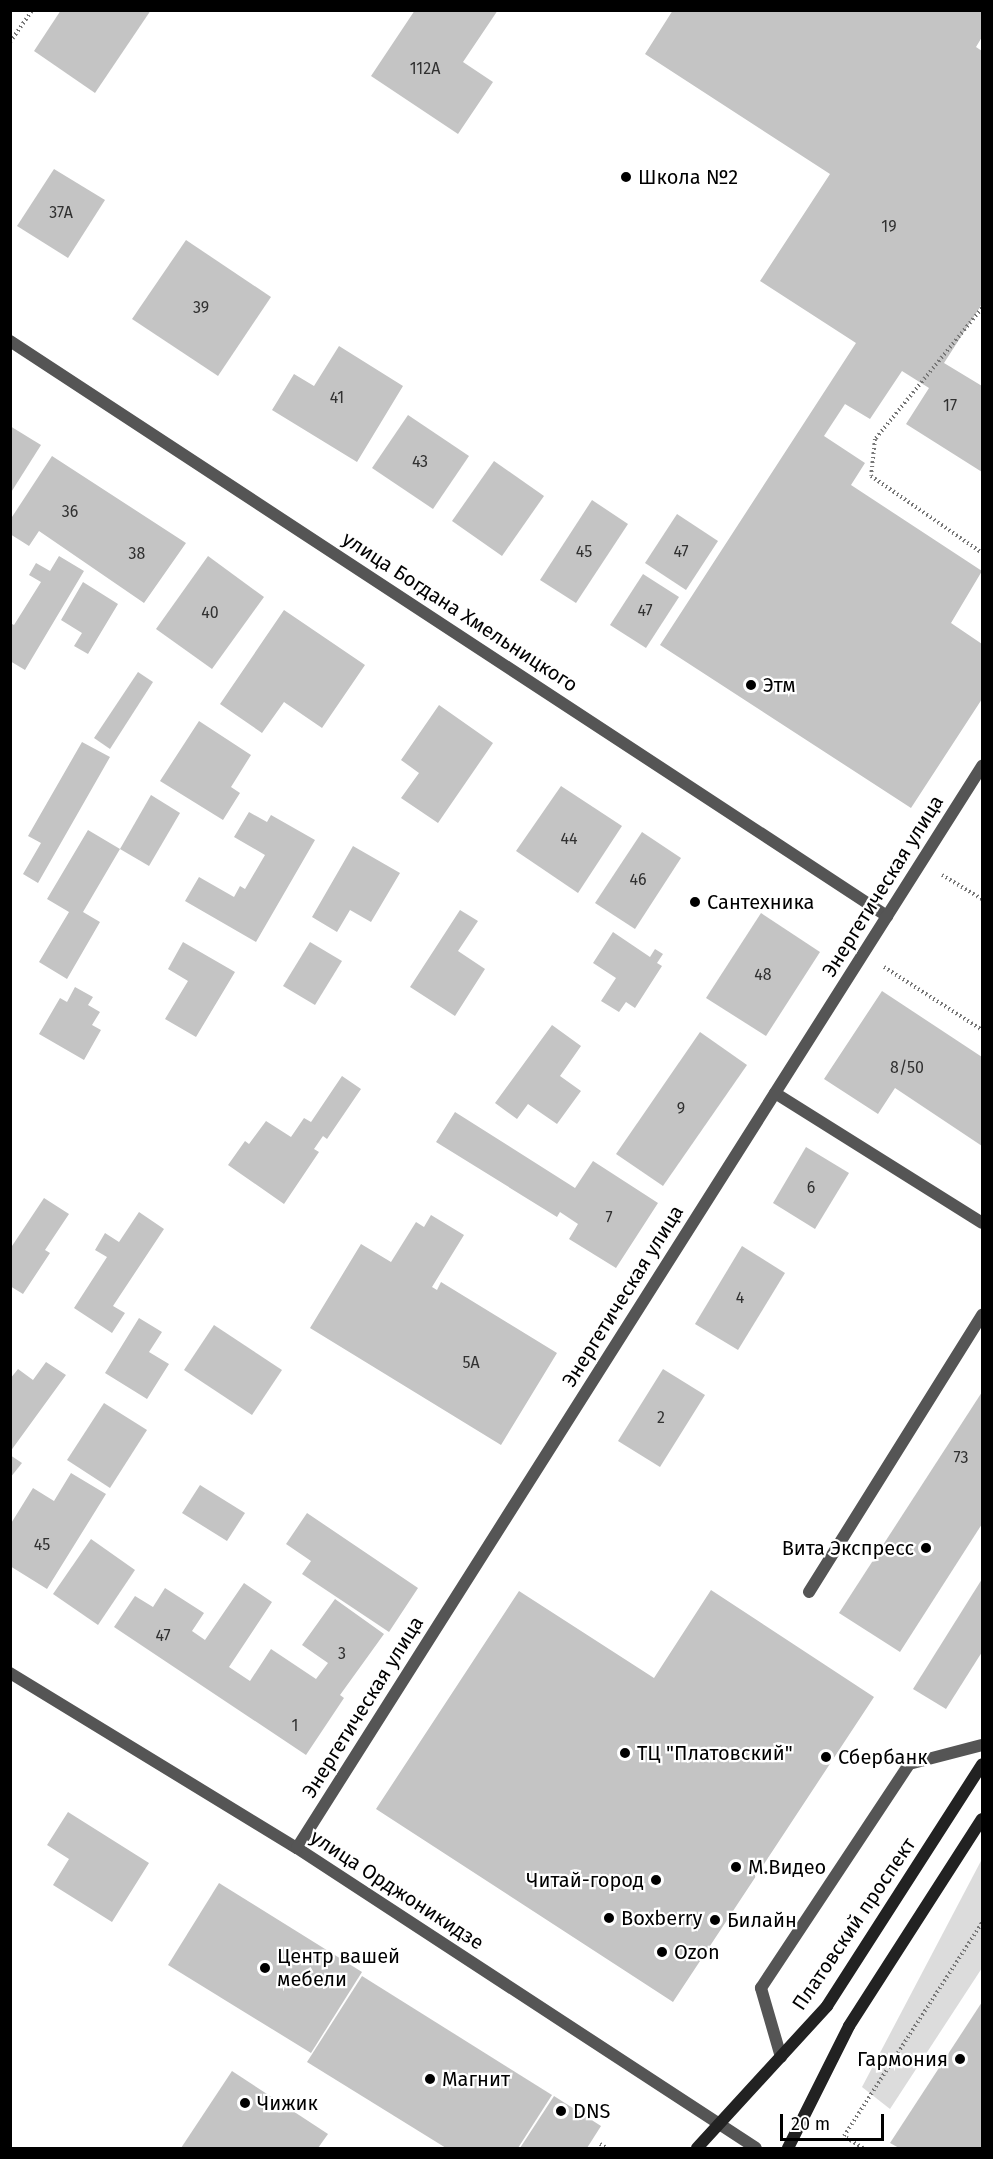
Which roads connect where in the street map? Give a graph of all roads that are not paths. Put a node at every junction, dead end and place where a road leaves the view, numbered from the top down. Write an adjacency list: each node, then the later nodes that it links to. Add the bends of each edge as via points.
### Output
1 (10, 341): 3 (street, улица Богдана Хмельницкого)
2 (982, 766): 3 (street, Энергетическая улица)
3 (887, 915): 4 (street, Энергетическая улица)
4 (775, 1093): 5 (street); 12 (street, Энергетическая улица)
5 (982, 1223)
6 (982, 1315): 7 (street)
7 (809, 1592)
8 (10, 1673): 12 (street, улица Орджоникидзе)
9 (982, 1745): 13 (street, via 909,1764 761,1988)
10 (982, 1765): 13 (main road, Платовский проспект, via 827,2006)
11 (982, 1819): 17 (main road, via 849,2026)
12 (297, 1848): 14 (street, улица Орджоникидзе)
13 (781, 2058): 14 (main road, Платовский проспект)
14 (721, 2126): 15 (main road, Платовский проспект); 16 (street, улица Орджоникидзе)
15 (697, 2148)
16 (756, 2148)
17 (788, 2148)

